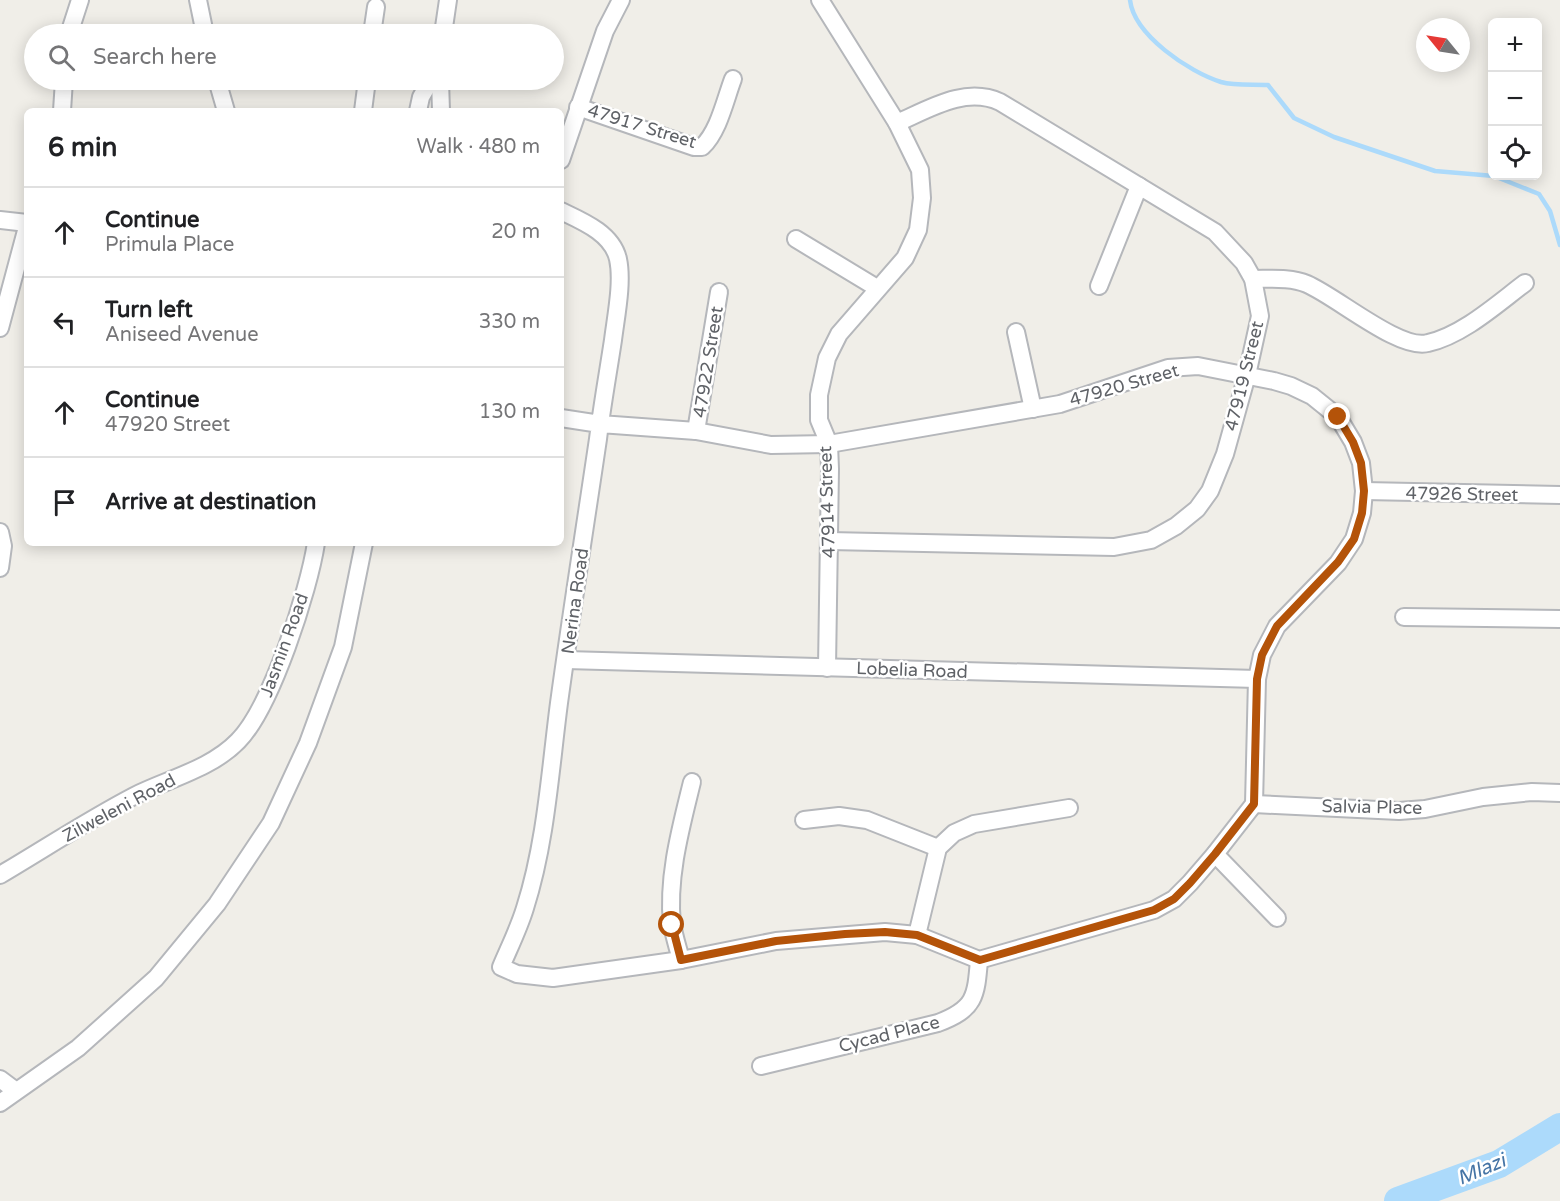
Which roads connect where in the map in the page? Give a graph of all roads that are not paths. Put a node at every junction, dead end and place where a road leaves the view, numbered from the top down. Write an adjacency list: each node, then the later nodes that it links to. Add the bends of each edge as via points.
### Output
1 (80, 0): 7 (street)
2 (198, 0): 8 (street)
3 (448, 0): 10 (street)
4 (621, 0): 17 (street, via 605,31)
5 (820, 0): 23 (street, 47914 Street)
6 (376, 7): 9 (street)
7 (72, 24)
8 (203, 24)
9 (373, 24)
10 (444, 24)
11 (733, 79): 17 (street, 47917 Street, via 714,128 702,147)
12 (63, 90): 18 (street)
13 (220, 90): 19 (street)
14 (366, 90): 20 (street)
15 (425, 90): 21 (street)
16 (440, 90): 22 (street)
17 (578, 106): 24 (street)
18 (62, 108)
19 (225, 108)
20 (363, 108)
21 (419, 108)
22 (441, 108)
23 (897, 123): 25 (street, 47919 Street, via 954,98 994,99); 32 (street, 47914 Street, via 920,170 922,198 918,230 904,258)
24 (564, 150)
25 (1139, 186): 29 (street, 47919 Street, via 1215,232 1244,263); 31 (street)
26 (564, 212): 39 (street, Nerina Road, via 603,234 618,259 619,300)
27 (13, 223): 34 (street)
28 (796, 239): 32 (street)
29 (1253, 279): 30 (street, via 1305,283 1413,345 1428,344 1453,333); 36 (street, 47919 Street, via 1260,316)
30 (1525, 284)
31 (1099, 286)
32 (877, 288): 41 (street, 47914 Street, via 839,334 827,358 819,395 819,420)
33 (719, 292): 40 (street, 47922 Street)
34 (0, 328)
35 (1016, 332): 37 (street)
36 (1247, 375): 37 (street, 47920 Street, via 1198,366 1168,368 1060,404); 42 (street, 47920 Street, via 1312,396 1338,417 1361,463); 45 (street, 47919 Street, via 1225,454 1210,491 1197,509 1151,540 1114,547)
37 (1033, 409): 41 (street, 47920 Street)
38 (564, 418): 39 (street, 47920 Street)
39 (600, 424): 40 (street, 47920 Street); 51 (street, Nerina Road)
40 (696, 431): 41 (street, 47920 Street, via 771,445)
41 (829, 444): 45 (street, 47914 Street)
42 (1364, 491): 43 (street, 47926 Street); 53 (street, 47920 Street, via 1354,539 1338,562 1277,626 1262,655)
43 (1560, 495)
44 (0, 532): 48 (street)
45 (829, 541): 52 (street, 47914 Street)
46 (315, 546): 54 (street, Jasmin Road, via 280,663 261,708)
47 (364, 546): 69 (street, via 343,647 308,743 271,823 217,903 156,978 78,1048)
48 (0, 568)
49 (1404, 617): 50 (street)
50 (1560, 619)
51 (566, 660): 52 (street, Lobelia Road); 65 (street, Nerina Road, via 539,857 525,910 501,967 517,974 553,978)
52 (827, 668): 53 (street, Lobelia Road)
53 (1257, 679): 57 (street, 47920 Street)
54 (238, 741): 62 (street, Zilweleni Road, via 212,761 125,801)
55 (692, 782): 65 (street, via 680,830 672,899 672,925)
56 (1560, 793): 57 (street, Salvia Place, via 1483,797 1399,811)
57 (1254, 804): 61 (street)
58 (1069, 808): 60 (street, via 974,824 954,833)
59 (804, 820): 60 (street, via 839,816 867,820)
60 (938, 848): 64 (street)
61 (1215, 854): 63 (street); 66 (street, via 1174,899 1154,910)
62 (0, 875)
63 (1277, 918)
64 (917, 935): 65 (street, via 885,932 822,936); 66 (street)
65 (681, 960)
66 (980, 960): 67 (street, Cycad Place, via 974,996 957,1016)
67 (761, 1065)
68 (0, 1079): 69 (street)
69 (16, 1091): 70 (street)
70 (0, 1103)

